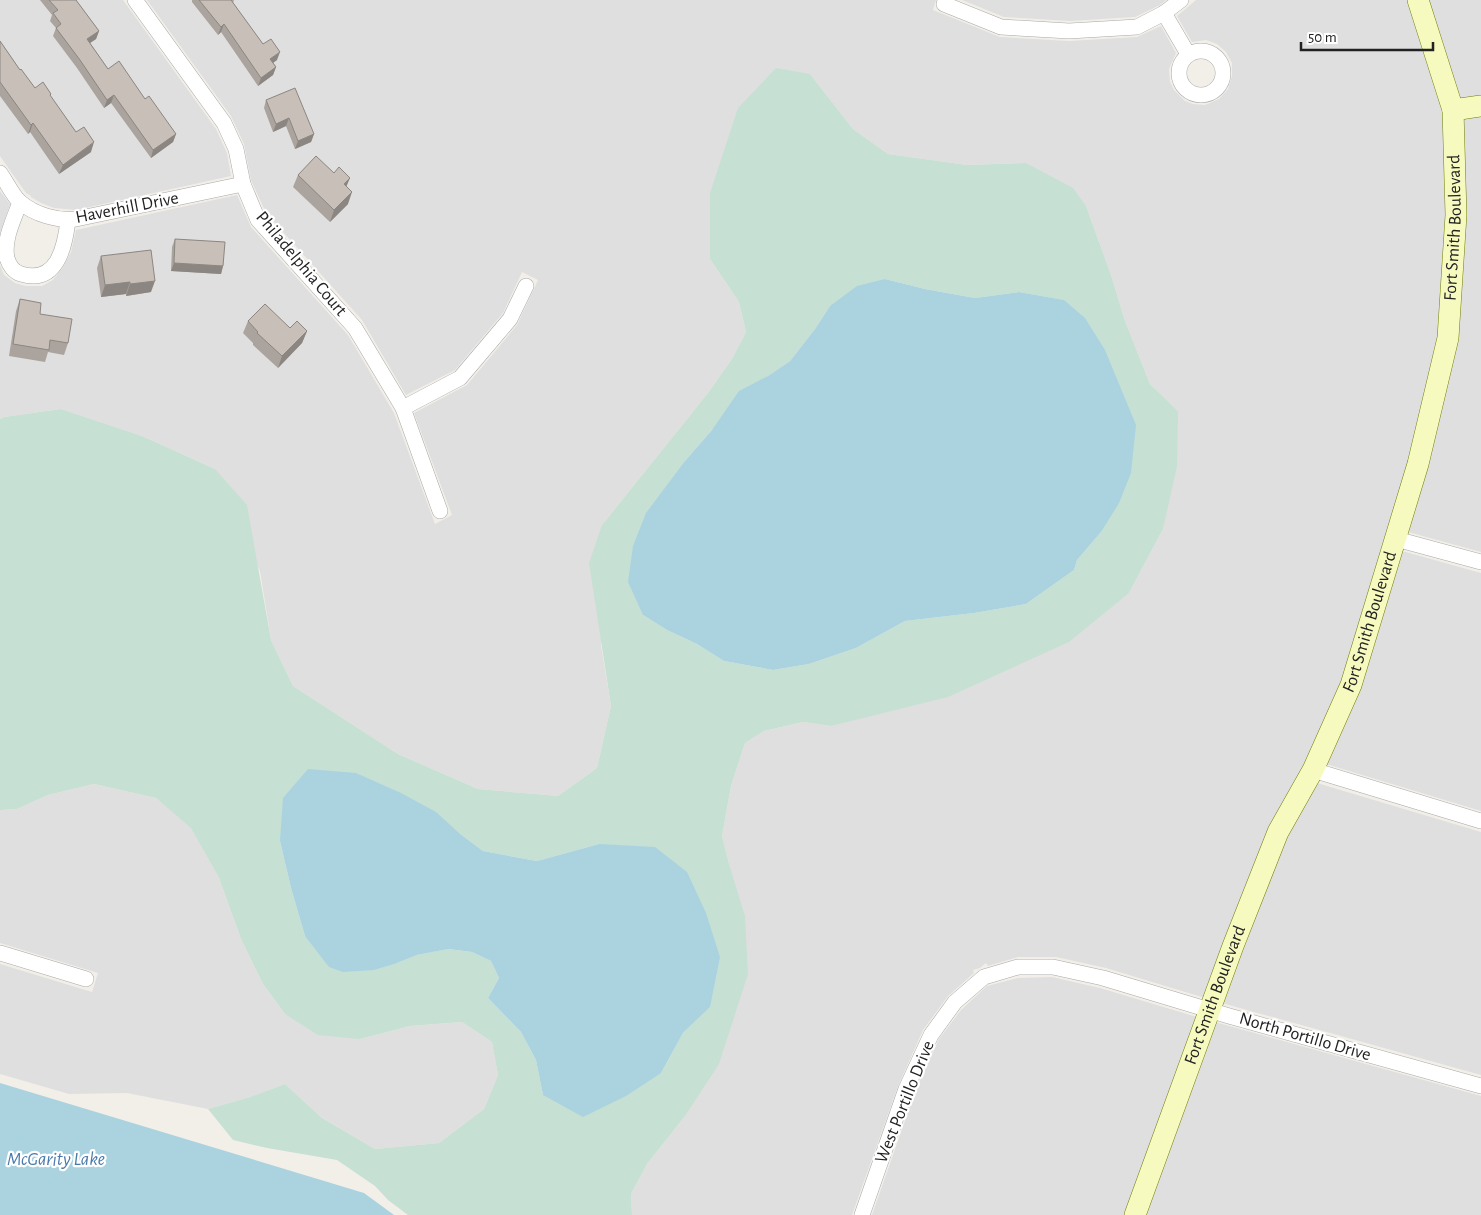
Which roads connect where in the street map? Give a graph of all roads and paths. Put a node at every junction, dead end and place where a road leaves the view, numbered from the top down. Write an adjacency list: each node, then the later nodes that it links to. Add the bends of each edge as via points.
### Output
1 (135, 0): 10 (street, Philadelphia Court, via 224,123 236,149)
2 (1181, 0): 5 (street)
3 (1418, 0): 8 (street, Fort Smith Boulevard)
4 (944, 4): 5 (street, via 1001,27 1069,31 1137,27)
5 (1164, 14): 6 (street)
6 (1188, 54)
7 (1481, 106): 8 (street)
8 (1452, 110): 16 (street, Fort Smith Boulevard, via 1456,215 1448,338 1418,464)
9 (0, 173): 11 (street, Haverhill Drive)
10 (243, 184): 12 (street, Haverhill Drive); 14 (street, Philadelphia Court, via 258,220 356,328)
11 (20, 202): 12 (street, Haverhill Drive, via 52,218); 12 (street, via 6,246 10,267 18,273 39,277 47,273 62,250)
12 (68, 220)
13 (526, 286): 14 (street, via 510,318 460,378)
14 (403, 408): 15 (street, Philadelphia Court)
15 (440, 511)
16 (1396, 539): 17 (street); 18 (street, Fort Smith Boulevard, via 1352,685)
17 (1481, 562)
18 (1313, 770): 19 (street); 23 (street, Fort Smith Boulevard, via 1278,832)
19 (1481, 821)
20 (0, 953): 22 (street)
21 (984, 977): 23 (street, North Portillo Drive, via 1018,967 1053,967 1103,978); 25 (street, West Portillo Drive, via 955,1002 931,1034 906,1089)
22 (86, 980)
23 (1210, 1010): 24 (street, North Portillo Drive); 26 (street, Fort Smith Boulevard)
24 (1481, 1086)
25 (862, 1215)
26 (1135, 1215)

